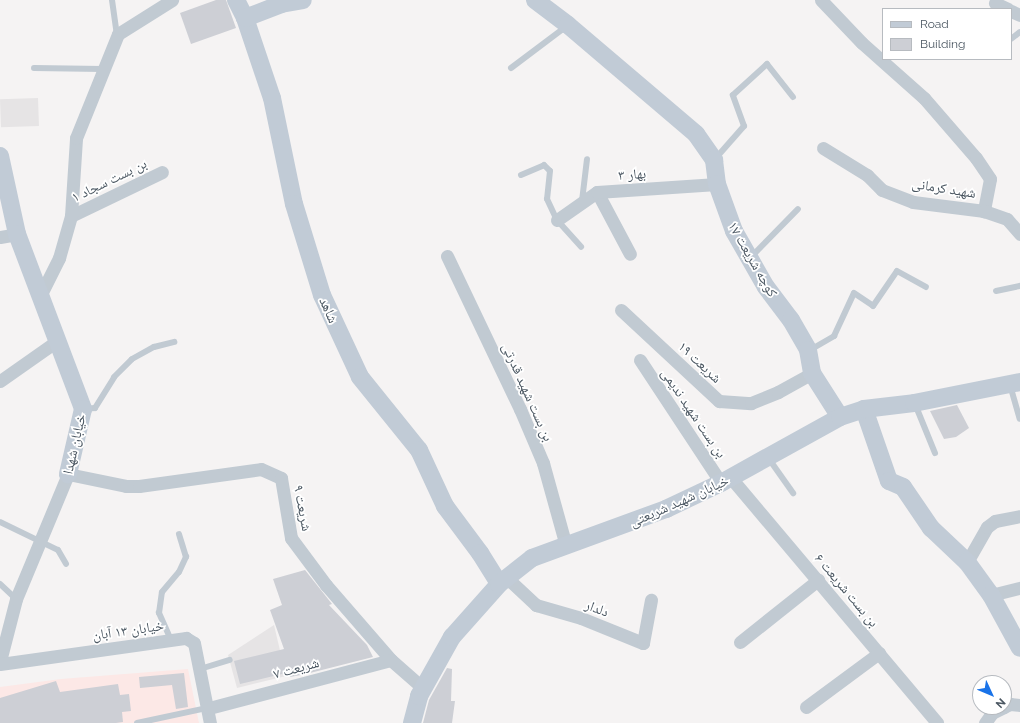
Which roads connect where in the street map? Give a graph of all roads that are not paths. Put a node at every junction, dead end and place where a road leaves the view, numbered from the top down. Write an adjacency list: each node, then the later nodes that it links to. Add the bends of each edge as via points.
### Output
1 (112, 0): 12 (lane)
2 (172, 0): 12 (street)
3 (236, 0): 9 (street, شاهد)
4 (303, 0): 9 (street, via 281,4)
5 (535, 0): 10 (street, کوچه شریعت ۱۷)
6 (821, 0): 28 (street, via 862,44 924,98 976,158 990,179)
7 (994, 3): 8 (street)
8 (1006, 8)
9 (245, 18): 67 (street, شاهد, via 272,98 294,204 322,295 360,377 419,450 445,506)
10 (568, 25): 15 (lane); 21 (street, کوچه شریعت ۱۷, via 696,134)
11 (1020, 32): 13 (lane)
12 (117, 36): 16 (street)
13 (1012, 38)
14 (34, 68): 16 (lane)
15 (511, 68)
16 (102, 69): 29 (street, via 76,138)
17 (793, 97): 21 (lane, via 766,64 733,95 744,126)
18 (823, 148): 28 (street, شهید کرمانی, via 867,175 882,190 907,200)
19 (0, 156): 32 (street, خیابان شهدا)
20 (587, 158): 26 (lane)
21 (714, 160): 24 (street, کوچه شریعت ۱۷)
22 (162, 172): 29 (street, بن بست سجاد ۱)
23 (521, 175): 30 (lane, via 544,165 550,171 547,199)
24 (717, 184): 25 (street, بهار ۳); 36 (street, کوچه شریعت ۱۷, via 734,231)
25 (597, 192): 26 (street); 34 (street)
26 (581, 205): 30 (street)
27 (798, 209): 36 (lane)
28 (984, 210): 31 (street, شهید کرمانی, via 1006,219)
29 (71, 216): 40 (street, via 59,258)
30 (557, 220): 33 (lane)
31 (1020, 234)
32 (9, 236): 40 (street, خیابان شهدا)
33 (581, 247)
34 (630, 254)
35 (447, 256): 63 (street, بن بست شهید قدرتی, via 543,463)
36 (750, 258): 44 (street, کوچه شریعت ۱۷)
37 (1020, 286): 39 (lane)
38 (926, 287): 44 (lane, via 897,270 873,306 854,293 834,336)
39 (996, 291)
40 (39, 298): 42 (street, خیابان شهدا)
41 (621, 310): 46 (street, شریعت ۱۹, via 719,401 751,403 778,392)
42 (57, 341): 47 (street); 50 (street, خیابان شهدا)
43 (174, 342): 50 (lane, via 154,347 132,359 114,377 95,408)
44 (808, 350): 46 (street, کوچه شریعت ۱۷)
45 (640, 360): 57 (street, بن بست شهید ندیمی)
46 (812, 373): 52 (street, کوچه شریعت ۱۷)
47 (0, 381)
48 (1015, 383): 49 (street, خیابان شهید شریعتی); 53 (lane)
49 (914, 403): 51 (street, خیابان شهید شریعتی); 54 (lane)
50 (83, 409): 56 (street, خیابان شهدا)
51 (864, 409): 52 (street, خیابان شهید شریعتی); 64 (street, via 889,481 903,488 931,528)
52 (840, 417): 55 (street, خیابان شهید شریعتی)
53 (1020, 419)
54 (935, 453)
55 (767, 456): 57 (street, خیابان شهید شریعتی); 58 (lane)
56 (68, 474): 62 (street, خیابان شهدا); 78 (street, شریعت ۹, via 126,486 261,469 281,478 291,538 326,585)
57 (726, 481): 63 (street, خیابان شهید شریعتی, via 666,509); 66 (street, بن بست شریعت ۶)
58 (793, 492)
59 (1020, 516): 64 (street, via 995,521 987,527)
60 (0, 522): 62 (lane)
61 (179, 534): 73 (lane, via 186,557 179,572 162,592 159,613)
62 (41, 543): 65 (lane, via 58,550); 71 (street, خیابان شهدا)
63 (566, 546): 67 (street, خیابان شهید شریعتی, via 532,558)
64 (967, 562): 70 (street)
65 (66, 564)
66 (818, 580): 74 (street); 76 (street, بن بست شریعت ۶)
67 (503, 581): 72 (street, دلدار, via 536,604 581,618 643,643); 81 (street, خیابان شهید شریعتی, via 452,637)
68 (0, 584): 71 (lane)
69 (1020, 588): 70 (street)
70 (991, 595): 75 (street)
71 (16, 599): 79 (street, خیابان شهدا)
72 (651, 600)
73 (171, 640): 79 (street, خیابان ۱۳ آبان); 80 (street, خیابان ۱۳ آبان, via 186,638 194,643)
74 (740, 642)
75 (1020, 648)
76 (879, 653): 82 (street); 87 (street, بن بست شریعت ۶)
77 (230, 660): 80 (lane)
78 (391, 660): 81 (street, شریعت ۹); 83 (street, شریعت ۷, via 277,693)
79 (0, 663)
80 (200, 669): 83 (street, خیابان ۱۳ آبان)
81 (423, 688): 86 (street, خیابان شهید شریعتی)
82 (806, 707)
83 (209, 708): 84 (lane); 85 (street, خیابان ۱۳ آبان)
84 (137, 723)
85 (210, 723)
86 (412, 723)
87 (937, 723)

